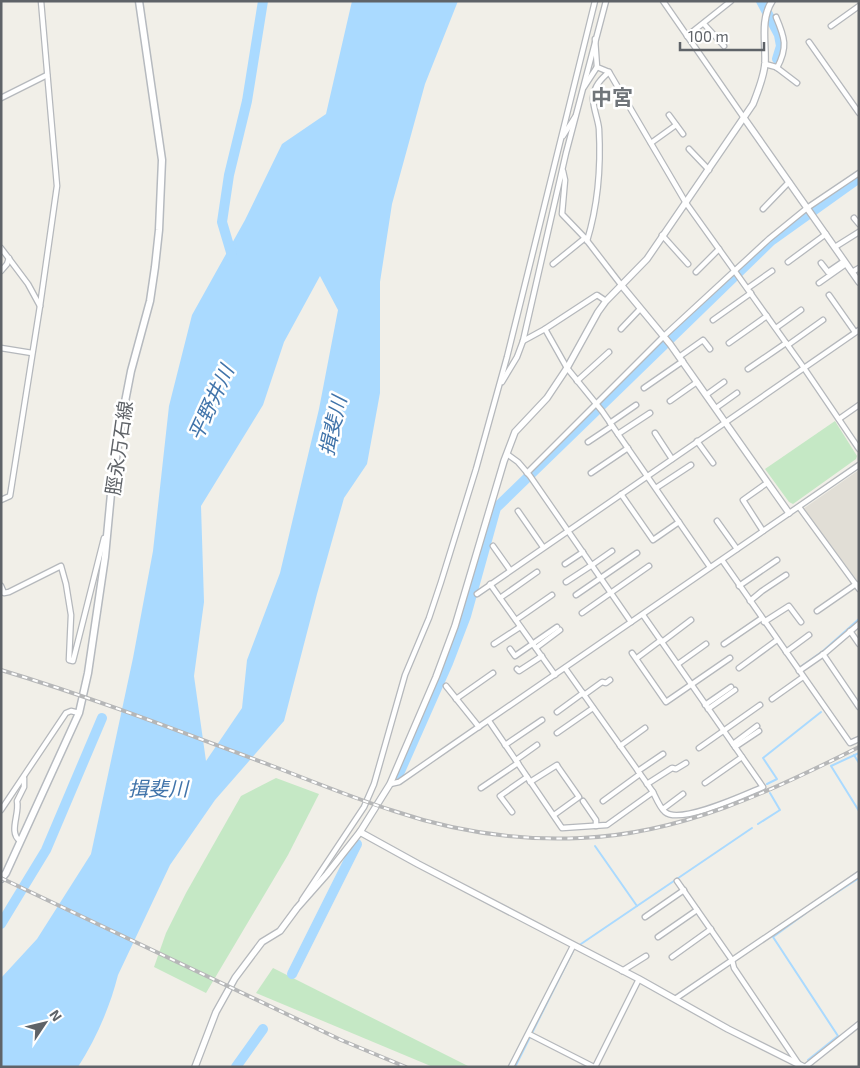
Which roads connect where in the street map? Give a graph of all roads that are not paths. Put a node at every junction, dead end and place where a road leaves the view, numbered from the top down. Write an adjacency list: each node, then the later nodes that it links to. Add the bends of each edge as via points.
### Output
1 (41, 1): 20 (street)
2 (140, 1): 127 (main road, 脛永万石線, via 162,160 161,195 150,300 124,407 112,483)
3 (595, 1): 30 (street)
4 (606, 1): 13 (street)
5 (663, 1): 12 (street)
6 (731, 1): 10 (street)
7 (769, 3): 16 (street, via 764,36)
8 (859, 6): 11 (street)
9 (776, 17): 18 (street, via 785,43)
10 (704, 24): 12 (street); 15 (street)
11 (831, 26)
12 (687, 36): 27 (street)
13 (595, 39): 17 (street); 22 (street)
14 (809, 42): 25 (street)
15 (724, 46)
16 (765, 64): 18 (street); 27 (street, via 763,79)
17 (597, 67): 19 (street); 22 (street)
18 (777, 68): 21 (street)
19 (609, 72): 31 (street); 45 (street, via 598,82 593,98 599,128 598,193)
20 (47, 75): 23 (street); 68 (street, via 57,186)
21 (797, 83)
22 (582, 91): 24 (street)
23 (1, 98)
24 (578, 111): 30 (street); 33 (street)
25 (859, 113)
26 (668, 115): 28 (street)
27 (744, 118): 34 (street); 36 (street)
28 (676, 125): 29 (street); 31 (street)
29 (683, 134)
30 (560, 142): 94 (street)
31 (651, 143): 37 (street)
32 (689, 149): 34 (street)
33 (562, 170): 45 (street, via 565,180 562,214); 79 (street)
34 (708, 170): 37 (street)
35 (859, 173): 38 (street)
36 (789, 182): 38 (street); 39 (street)
37 (686, 203): 44 (street); 48 (street)
38 (807, 208): 43 (street); 56 (street)
39 (763, 209)
40 (854, 218): 41 (street)
41 (859, 224)
42 (859, 232): 46 (street)
43 (826, 234): 46 (street); 50 (street)
44 (662, 235): 54 (street); 63 (street, via 647,259)
45 (586, 239): 53 (street); 63 (street)
46 (835, 247): 51 (street)
47 (1, 248): 49 (street)
48 (719, 249): 56 (street); 59 (street)
49 (9, 258): 57 (street); 68 (street)
50 (788, 262)
51 (845, 262): 52 (street, via 828,272); 60 (street); 62 (street)
52 (822, 263)
53 (553, 264)
54 (688, 264)
55 (859, 268): 60 (street)
56 (735, 270): 64 (street); 78 (street)
57 (1, 271)
58 (772, 271): 64 (street)
59 (696, 272)
60 (852, 272): 61 (street)
61 (859, 282)
62 (819, 284)
63 (622, 286): 67 (street); 69 (street)
64 (748, 288): 65 (street)
65 (751, 293): 71 (street); 72 (street)
66 (829, 295): 77 (street)
67 (606, 301): 75 (street, via 597,295); 87 (street)
68 (40, 306): 85 (street)
69 (640, 309): 76 (street); 78 (street)
70 (801, 310): 74 (street)
71 (768, 316): 74 (street); 80 (street)
72 (713, 320)
73 (823, 320): 81 (street)
74 (776, 328): 81 (street)
75 (545, 329): 79 (street); 87 (street)
76 (621, 329)
77 (857, 331): 88 (street)
78 (664, 336): 86 (street); 98 (street)
79 (523, 341): 94 (street, via 517,358)
80 (730, 343)
81 (787, 344): 88 (street); 89 (street)
82 (1, 348): 85 (street)
83 (710, 349): 86 (street, via 703,340)
84 (610, 352): 90 (street)
85 (32, 353): 123 (street, via 10,496)
86 (681, 359): 91 (street); 93 (street)
87 (567, 368): 90 (street); 112 (street, via 547,398 515,432)
88 (804, 368): 103 (street); 104 (street)
89 (748, 369)
90 (577, 381): 98 (street)
91 (697, 382): 96 (street); 97 (street)
92 (724, 382): 96 (street)
93 (644, 388)
94 (498, 389): 246 (street, via 441,582 405,675 374,784 364,807)
95 (737, 393): 101 (street)
96 (706, 395): 101 (street)
97 (670, 401)
98 (596, 405): 105 (street); 117 (street)
99 (636, 405): 105 (street)
100 (859, 405): 103 (street)
101 (716, 408): 104 (street)
102 (650, 413): 106 (street)
103 (839, 419): 111 (street)
104 (725, 422): 108 (street); 120 (street)
105 (611, 424): 106 (street); 109 (street)
106 (618, 434): 110 (street)
107 (655, 434): 113 (street)
108 (697, 441): 113 (street); 114 (street)
109 (588, 442)
110 (628, 448): 118 (street); 119 (street)
111 (859, 449)
112 (507, 454): 117 (street); 228 (street, via 455,626)
113 (672, 459): 119 (street)
114 (713, 463)
115 (691, 465): 121 (street)
116 (859, 465): 124 (street)
117 (527, 473): 130 (street)
118 (591, 473)
119 (648, 476): 121 (street); 122 (street)
120 (767, 483): 126 (street); 131 (street, via 743,500)
121 (656, 488): 129 (street)
122 (621, 494): 129 (street, via 653,540); 130 (street)
123 (1, 500)
124 (799, 507): 126 (street); 152 (street)
125 (518, 511): 133 (street)
126 (789, 513): 131 (street)
127 (110, 520): 150 (street, via 73,661 69,660 70,615 61,566 9,592 4,593); 205 (main road, 脛永万石線, via 88,673)
128 (717, 521): 134 (street)
129 (679, 522): 143 (street)
130 (568, 530): 133 (street); 136 (street)
131 (763, 531): 134 (street)
132 (493, 546): 144 (street)
133 (543, 547): 144 (street)
134 (736, 550): 138 (street)
135 (612, 551): 141 (street)
136 (583, 552): 140 (street); 141 (street)
137 (637, 553): 147 (street)
138 (722, 560): 143 (street); 151 (street)
139 (777, 560): 151 (street)
140 (565, 564)
141 (592, 565): 147 (street); 148 (street)
142 (649, 566): 153 (street)
143 (710, 567): 161 (street)
144 (510, 570): 149 (street)
145 (537, 572): 157 (street)
146 (786, 575): 158 (street)
147 (601, 578): 153 (street); 156 (street)
148 (566, 582)
149 (490, 584): 154 (street); 157 (street)
150 (1, 586)
151 (739, 586): 158 (street)
152 (857, 586): 159 (street)
153 (611, 593): 160 (street); 165 (street)
154 (477, 594)
155 (552, 595): 162 (street)
156 (576, 595)
157 (500, 598): 162 (street)
158 (750, 601): 164 (street)
159 (817, 611)
160 (582, 613)
161 (643, 615): 165 (street); 173 (street)
162 (516, 620): 168 (street)
163 (691, 620): 173 (street)
164 (763, 620): 166 (street, via 789,606); 172 (street); 176 (street)
165 (632, 622): 187 (street)
166 (801, 622)
167 (859, 624): 170 (street)
168 (520, 627): 174 (street); 178 (street)
169 (559, 628): 178 (street)
170 (850, 631): 177 (street); 182 (street)
171 (809, 635): 180 (street)
172 (778, 640): 180 (street); 188 (street)
173 (662, 641): 184 (street); 186 (street)
174 (494, 644)
175 (706, 644): 186 (street)
176 (724, 644)
177 (859, 644)
178 (534, 646): 179 (street, via 515,656); 183 (street)
179 (510, 649)
180 (786, 652): 190 (street)
181 (632, 654): 184 (street)
182 (823, 654): 190 (street); 203 (street)
183 (542, 656): 189 (street, via 519,671); 192 (street)
184 (637, 658): 195 (street, via 666,702)
185 (730, 658): 195 (street)
186 (678, 664): 195 (street)
187 (565, 668): 192 (street); 198 (street)
188 (739, 668)
189 (517, 669)
190 (799, 671): 193 (street)
191 (493, 673): 199 (street)
192 (555, 675): 208 (street)
193 (803, 677): 200 (street); 214 (street, via 850,743)
194 (610, 680): 198 (street)
195 (692, 685): 202 (street)
196 (446, 686): 199 (street)
197 (733, 688): 202 (street)
198 (583, 694): 204 (street); 206 (street)
199 (456, 699): 209 (street)
200 (772, 699)
201 (760, 705): 212 (street)
202 (707, 707): 212 (street)
203 (859, 707)
204 (593, 708): 213 (street); 217 (street)
205 (78, 712): 225 (street, via 66,713); 241 (main road, 脛永万石線)
206 (557, 712)
207 (542, 720): 215 (street)
208 (488, 721): 209 (street); 215 (street)
209 (480, 727): 228 (street, via 399,782)
210 (645, 728): 217 (street)
211 (758, 728): 218 (street)
212 (723, 730): 218 (street); 219 (street)
213 (557, 733)
214 (859, 739)
215 (505, 745): 222 (street)
216 (537, 745): 222 (street)
217 (620, 746): 224 (street)
218 (734, 746): 221 (street)
219 (699, 748)
220 (663, 754): 224 (street)
221 (742, 757): 227 (street); 235 (street, via 762,787 685,815 672,816)
222 (517, 762): 226 (street); 230 (street)
223 (686, 763): 229 (street)
224 (639, 773): 229 (street); 234 (street)
225 (24, 778): 236 (street); 241 (street, via 24,787 17,801 19,808 14,831)
226 (529, 779): 237 (street, via 500,796); 238 (street); 238 (street, via 558,766 578,797)
227 (705, 783)
228 (390, 784): 240 (street)
229 (647, 784): 231 (street)
230 (481, 788)
231 (653, 792): 235 (street); 239 (street, via 607,825)
232 (683, 794): 235 (street)
233 (583, 801): 239 (street, via 596,820)
234 (602, 801)
235 (663, 809)
236 (1, 810)
237 (512, 812)
238 (554, 815): 239 (street, via 562,828)
239 (596, 826)
240 (360, 832): 246 (street); 251 (street)
241 (20, 841): 243 (main road, 脛永万石線)
242 (859, 874): 254 (street)
243 (1, 880)
244 (678, 881): 245 (street)
245 (684, 890): 247 (street); 248 (street)
246 (297, 908): 261 (street, via 280,931 262,942 235,978 216,1012)
247 (697, 910): 249 (street); 250 (street)
248 (645, 917)
249 (711, 929): 253 (street); 254 (street)
250 (658, 937)
251 (573, 946): 255 (street); 259 (street)
252 (646, 956): 255 (street)
253 (672, 957)
254 (732, 960): 257 (street); 260 (street, via 734,968)
255 (622, 971): 256 (street)
256 (639, 979): 257 (street); 263 (street)
257 (675, 1000): 260 (street)
258 (859, 1024): 264 (street)
259 (529, 1034): 262 (street); 263 (street)
260 (798, 1063): 264 (street)
261 (196, 1067)
262 (511, 1067)
263 (594, 1067)
264 (805, 1067)

